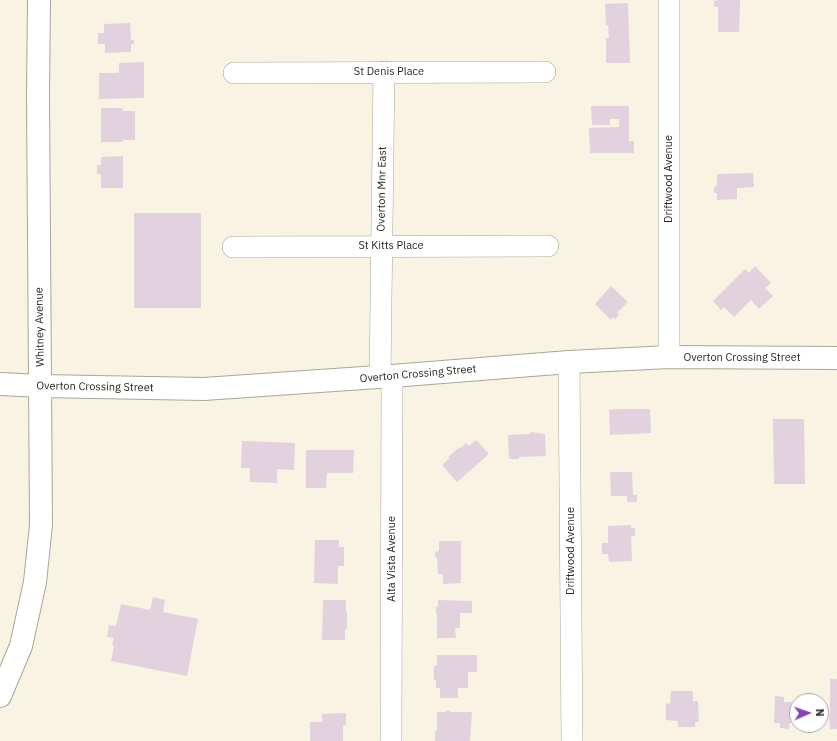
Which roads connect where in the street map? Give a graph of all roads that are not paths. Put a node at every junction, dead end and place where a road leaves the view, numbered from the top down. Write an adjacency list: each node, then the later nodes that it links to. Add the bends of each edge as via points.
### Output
1 (38, 0): 14 (main road, Whitney Avenue)
2 (669, 0): 9 (street, Driftwood Avenue)
3 (384, 72): 4 (street, St Denis Place); 5 (street, St Denis Place); 6 (street, Overton Mnr East)
4 (545, 72)
5 (234, 73)
6 (381, 246): 7 (street, St Kitts Place); 8 (street, St Kitts Place); 12 (street, Overton Mnr East)
7 (548, 246)
8 (233, 247)
9 (669, 357): 10 (main road, Overton Crossing Street); 11 (main road, Overton Crossing Street)
10 (837, 358)
11 (569, 362): 12 (main road, Overton Crossing Street); 17 (street, Driftwood Avenue)
12 (386, 377): 14 (main road, Overton Crossing Street, via 204,390); 16 (street, Alta Vista Avenue)
13 (0, 384): 14 (main road, Overton Crossing Street)
14 (41, 386): 15 (main road, Whitney Avenue, via 41,525 35,582 21,646)
15 (0, 696)
16 (391, 741)
17 (572, 741)

